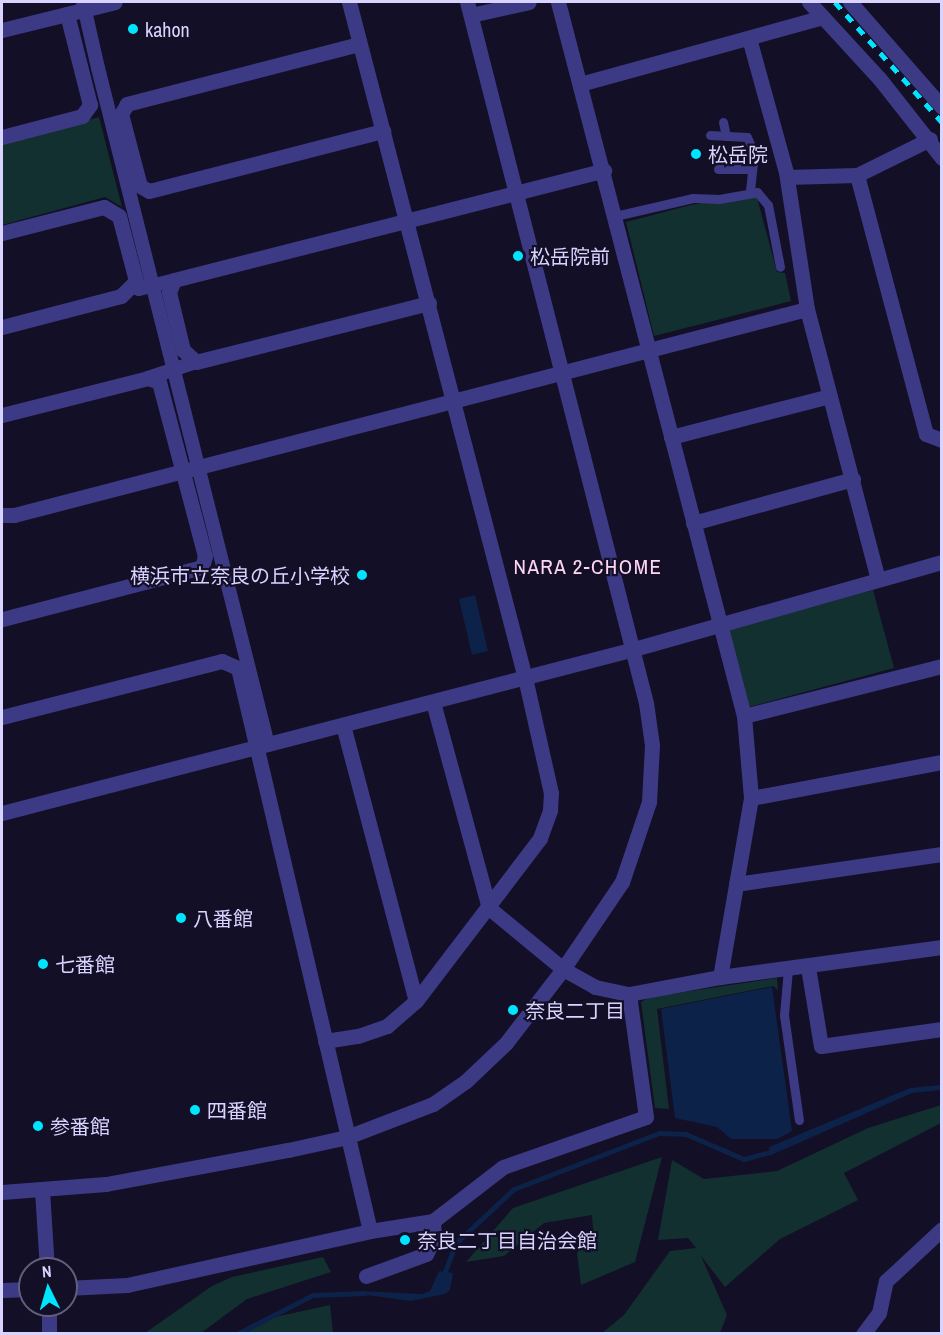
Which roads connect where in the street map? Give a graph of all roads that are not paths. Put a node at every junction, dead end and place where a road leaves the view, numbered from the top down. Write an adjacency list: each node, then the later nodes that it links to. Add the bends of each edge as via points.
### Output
1 (83, 2): 18 (street, bridge)
2 (115, 2): 9 (street)
3 (349, 2): 13 (street)
4 (529, 2): 8 (street)
5 (558, 2): 14 (street)
6 (809, 2): 10 (street)
7 (850, 2): 17 (street)
8 (469, 8): 33 (street)
9 (67, 14): 11 (street); 16 (street)
10 (823, 17): 12 (street); 24 (street)
11 (2, 30)
12 (749, 38): 14 (street); 30 (street)
13 (359, 44): 15 (street); 20 (street)
14 (580, 84): 28 (street)
15 (126, 104): 18 (street); 31 (street, via 121,114 140,186)
16 (90, 105): 18 (street); 23 (street, via 82,116)
17 (942, 107)
18 (108, 109): 34 (street)
19 (723, 122): 22 (lane)
20 (383, 131): 31 (street); 36 (street)
21 (710, 135): 22 (lane)
22 (726, 136): 27 (lane, via 747,137 754,153)
23 (2, 137)
24 (930, 139): 25 (street); 29 (street)
25 (942, 158)
26 (718, 169): 27 (lane)
27 (752, 169): 32 (lane)
28 (604, 170): 33 (street); 35 (street)
29 (856, 175): 30 (street); 54 (street, via 926,434)
30 (787, 177): 43 (street)
31 (149, 191): 34 (street)
32 (750, 191): 35 (lane, via 719,199 693,198); 38 (lane, via 757,192 768,205)
33 (517, 193): 36 (street); 48 (street)
34 (129, 196): 40 (street)
35 (615, 216): 45 (street)
36 (408, 220): 39 (street); 42 (street)
37 (2, 233): 41 (street, via 104,207 119,216 136,281)
38 (780, 267)
39 (174, 280): 40 (street); 46 (street, via 169,292 183,350)
40 (151, 286): 41 (street); 47 (street)
41 (133, 287): 44 (street, via 121,296)
42 (429, 303): 46 (street); 51 (street)
43 (807, 309): 45 (street); 50 (street)
44 (2, 327)
45 (649, 350): 48 (street); 53 (street)
46 (196, 362): 47 (street)
47 (173, 369): 49 (street); 55 (street)
48 (562, 372): 51 (street); 66 (street)
49 (148, 378): 52 (street); 55 (street, via 163,388)
50 (830, 396): 53 (street); 56 (street)
51 (453, 399): 55 (street); 69 (street)
52 (2, 415)
53 (672, 437): 58 (street)
54 (942, 440)
55 (190, 467): 57 (street, via 14,516); 59 (street); 61 (street, via 204,541)
56 (853, 479): 58 (street); 62 (street)
57 (2, 514)
58 (693, 523): 64 (street)
59 (222, 562): 61 (street); 65 (street)
60 (942, 562): 62 (street)
61 (202, 567): 63 (street)
62 (878, 579): 64 (street)
63 (2, 619)
64 (719, 625): 66 (street); 71 (street)
65 (244, 650): 67 (street); 74 (street)
66 (634, 650): 69 (street); 83 (street, via 652,745 649,802 622,882)
67 (228, 663): 72 (street, via 222,661); 74 (street, via 238,668)
68 (942, 666): 71 (street)
69 (525, 678): 70 (street); 80 (street, via 544,753 550,810 540,838)
70 (433, 702): 73 (street); 80 (street)
71 (744, 716): 76 (street)
72 (2, 717)
73 (344, 725): 74 (street); 87 (street)
74 (262, 746): 77 (street); 89 (street)
75 (942, 762): 76 (street)
76 (751, 798): 79 (street)
77 (2, 813)
78 (942, 854): 79 (street)
79 (736, 884): 85 (street)
80 (489, 908): 83 (street); 87 (street)
81 (942, 947): 82 (street)
82 (808, 967): 84 (street); 88 (street, via 821,1046)
83 (563, 969): 86 (street, via 594,987); 91 (street, via 506,1043 466,1081 433,1104)
84 (788, 969): 85 (street); 90 (lane, via 784,1015)
85 (720, 977): 86 (street)
86 (629, 994): 94 (street, via 646,1117 503,1167)
87 (416, 1002): 89 (street, via 387,1026)
88 (942, 1029)
89 (325, 1041): 91 (street)
90 (799, 1120)
91 (347, 1137): 92 (street, via 146,1178); 96 (street)
92 (42, 1190): 93 (street); 97 (street)
93 (2, 1192)
94 (433, 1221): 96 (street); 98 (street, via 434,1239 426,1254)
95 (942, 1229): 104 (street, via 886,1281 879,1313)
96 (370, 1231): 99 (street, via 127,1286)
97 (46, 1257)
98 (366, 1276)
99 (78, 1288)
100 (18, 1289): 101 (street)
101 (2, 1290)
102 (49, 1317): 103 (street)
103 (49, 1334)
104 (863, 1334)

